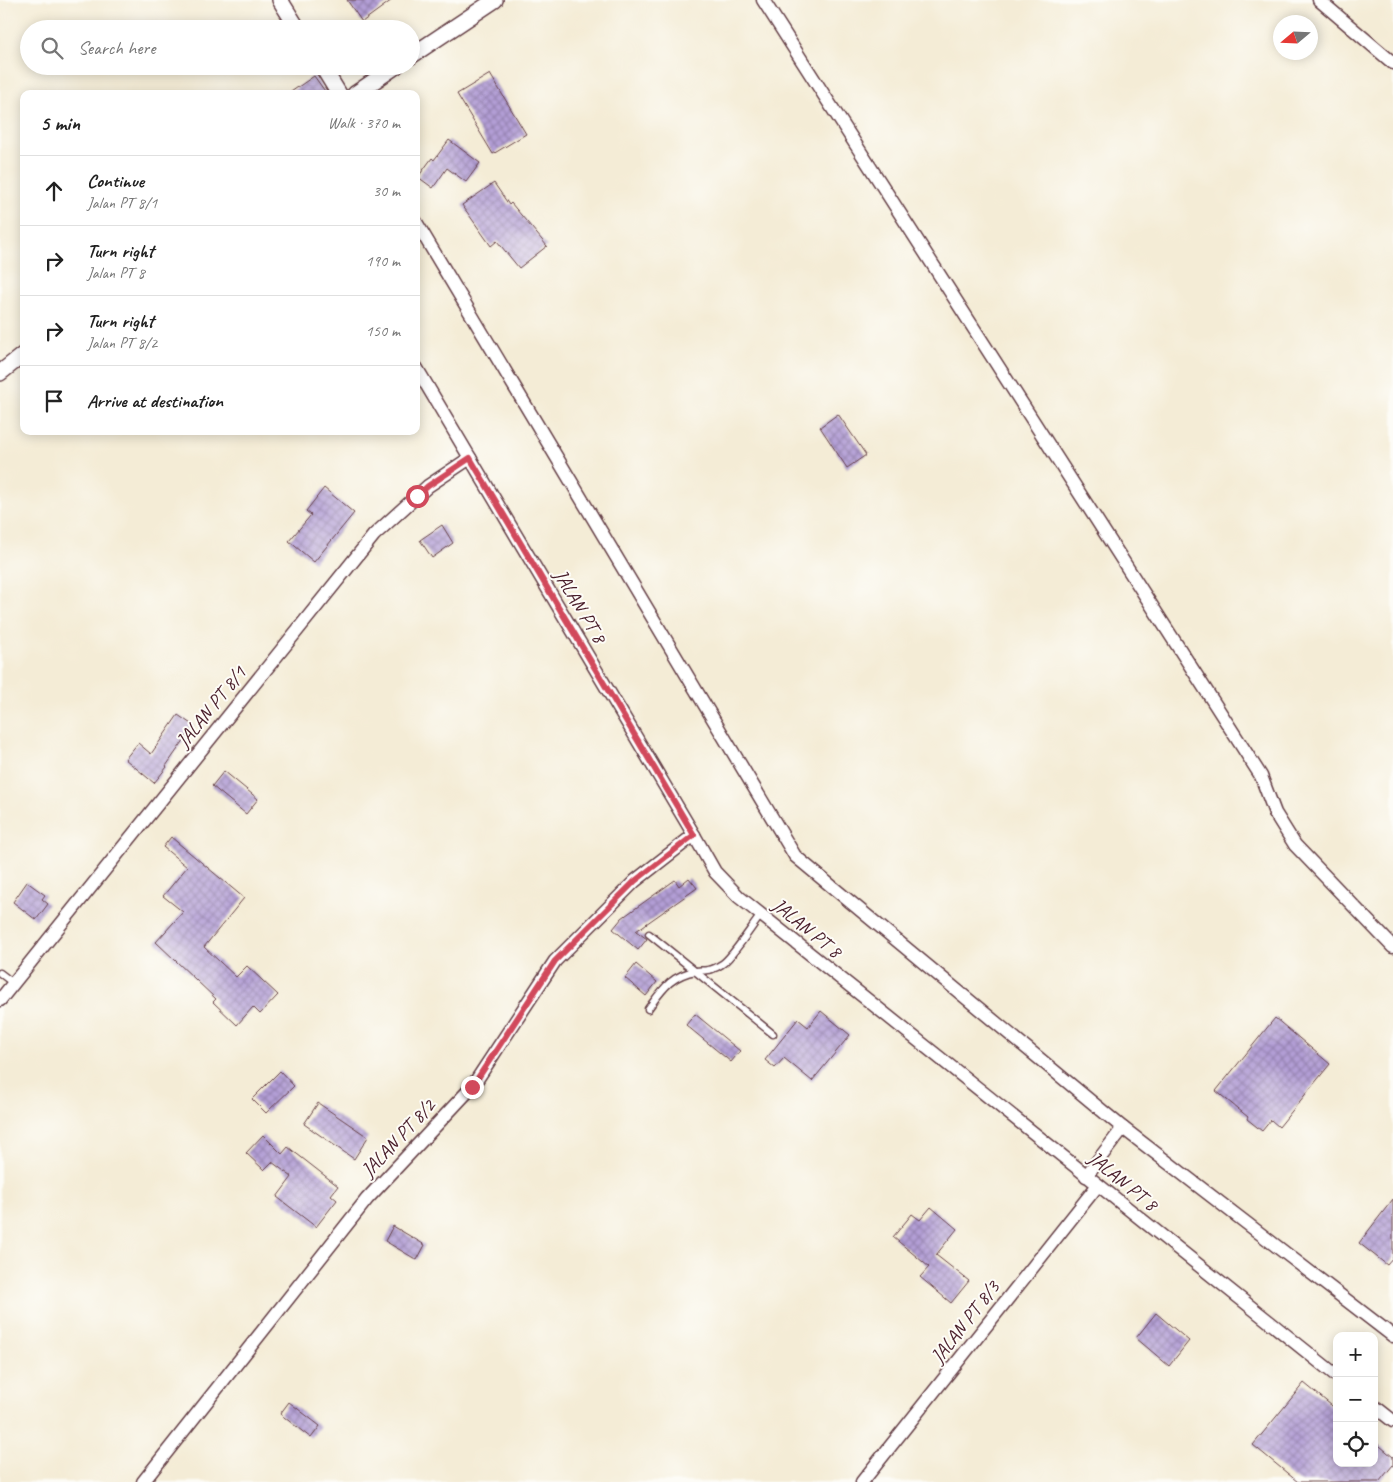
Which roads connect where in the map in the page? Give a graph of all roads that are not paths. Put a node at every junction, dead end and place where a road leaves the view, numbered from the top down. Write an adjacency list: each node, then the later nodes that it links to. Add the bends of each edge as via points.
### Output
1 (280, 0): 5 (street)
2 (495, 0): 6 (street)
3 (763, 0): 20 (street, via 1255,768 1274,813 1294,845)
4 (1319, 0): 7 (street)
5 (292, 20)
6 (420, 50)
7 (1393, 63)
8 (327, 75): 10 (street)
9 (383, 75): 11 (street)
10 (337, 90)
11 (361, 90)
12 (420, 229): 27 (street, via 795,856)
13 (20, 357): 14 (street)
14 (0, 373)
15 (420, 374): 16 (street, JALAN PT 8)
16 (470, 458): 17 (street, JALAN PT 8); 23 (street, JALAN PT 8/1, via 428,486 374,535)
17 (694, 835): 18 (street, JALAN PT 8, via 715,872); 34 (street, JALAN PT 8/2, via 635,881 555,961 472,1087 367,1199)
18 (761, 915): 21 (lane, via 724,963 709,971); 28 (street, JALAN PT 8)
19 (649, 934): 21 (lane)
20 (1393, 947)
21 (696, 971): 25 (lane, via 674,978); 26 (lane)
22 (0, 973): 23 (lane)
23 (13, 983): 24 (street, JALAN PT 8/1)
24 (0, 1000)
25 (648, 1008)
26 (773, 1034)
27 (1123, 1128): 28 (street); 30 (street)
28 (1086, 1176): 29 (street, JALAN PT 8)
29 (1098, 1186): 31 (street, JALAN PT 8); 35 (street, JALAN PT 8/3)
30 (1393, 1336)
31 (1333, 1373)
32 (1378, 1409): 33 (street)
33 (1393, 1421)
34 (143, 1482)
35 (862, 1482)

